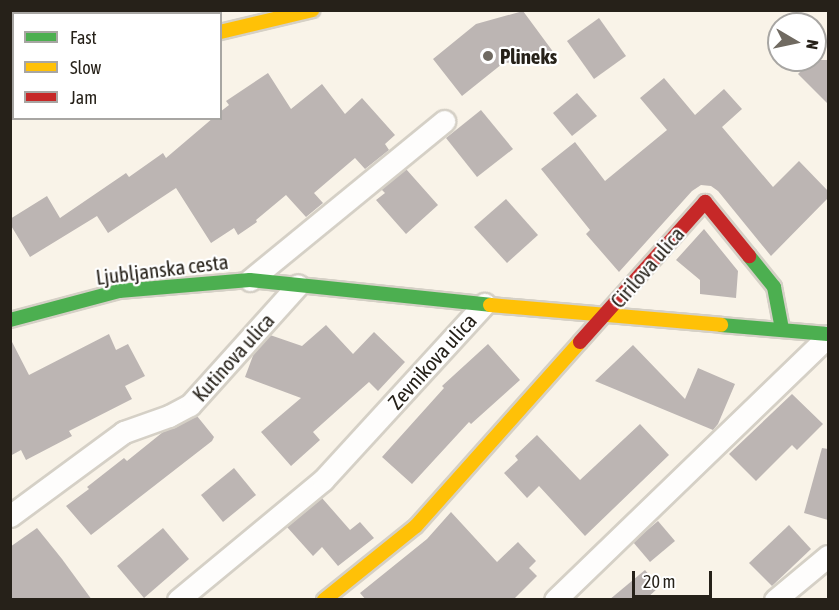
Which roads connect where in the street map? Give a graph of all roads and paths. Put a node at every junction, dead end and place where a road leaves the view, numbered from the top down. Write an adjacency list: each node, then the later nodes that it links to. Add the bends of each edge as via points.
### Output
1 (312, 10): 2 (street)
2 (222, 32)
3 (444, 121): 4 (street, Kutinova ulica)
4 (250, 280): 5 (street, Kutinova ulica); 8 (street, Ljubljanska cesta, via 119,291)
5 (298, 285): 6 (street, Kutinova ulica); 11 (street, Kutinova ulica, via 190,405 124,432)
6 (484, 304): 7 (street, Zevnikova ulica); 13 (street, Zevnikova ulica, via 323,480)
7 (606, 314): 9 (street, Cirilova ulica); 9 (street, Cirilova ulica, via 705,202 774,287); 14 (street, via 416,526)
8 (10, 320)
9 (782, 329): 10 (street, Cirilova ulica)
10 (828, 335): 15 (street, Cirilova ulica)
11 (10, 516)
12 (828, 556): 16 (street)
13 (178, 600)
14 (324, 600)
15 (555, 600)
16 (775, 600)

